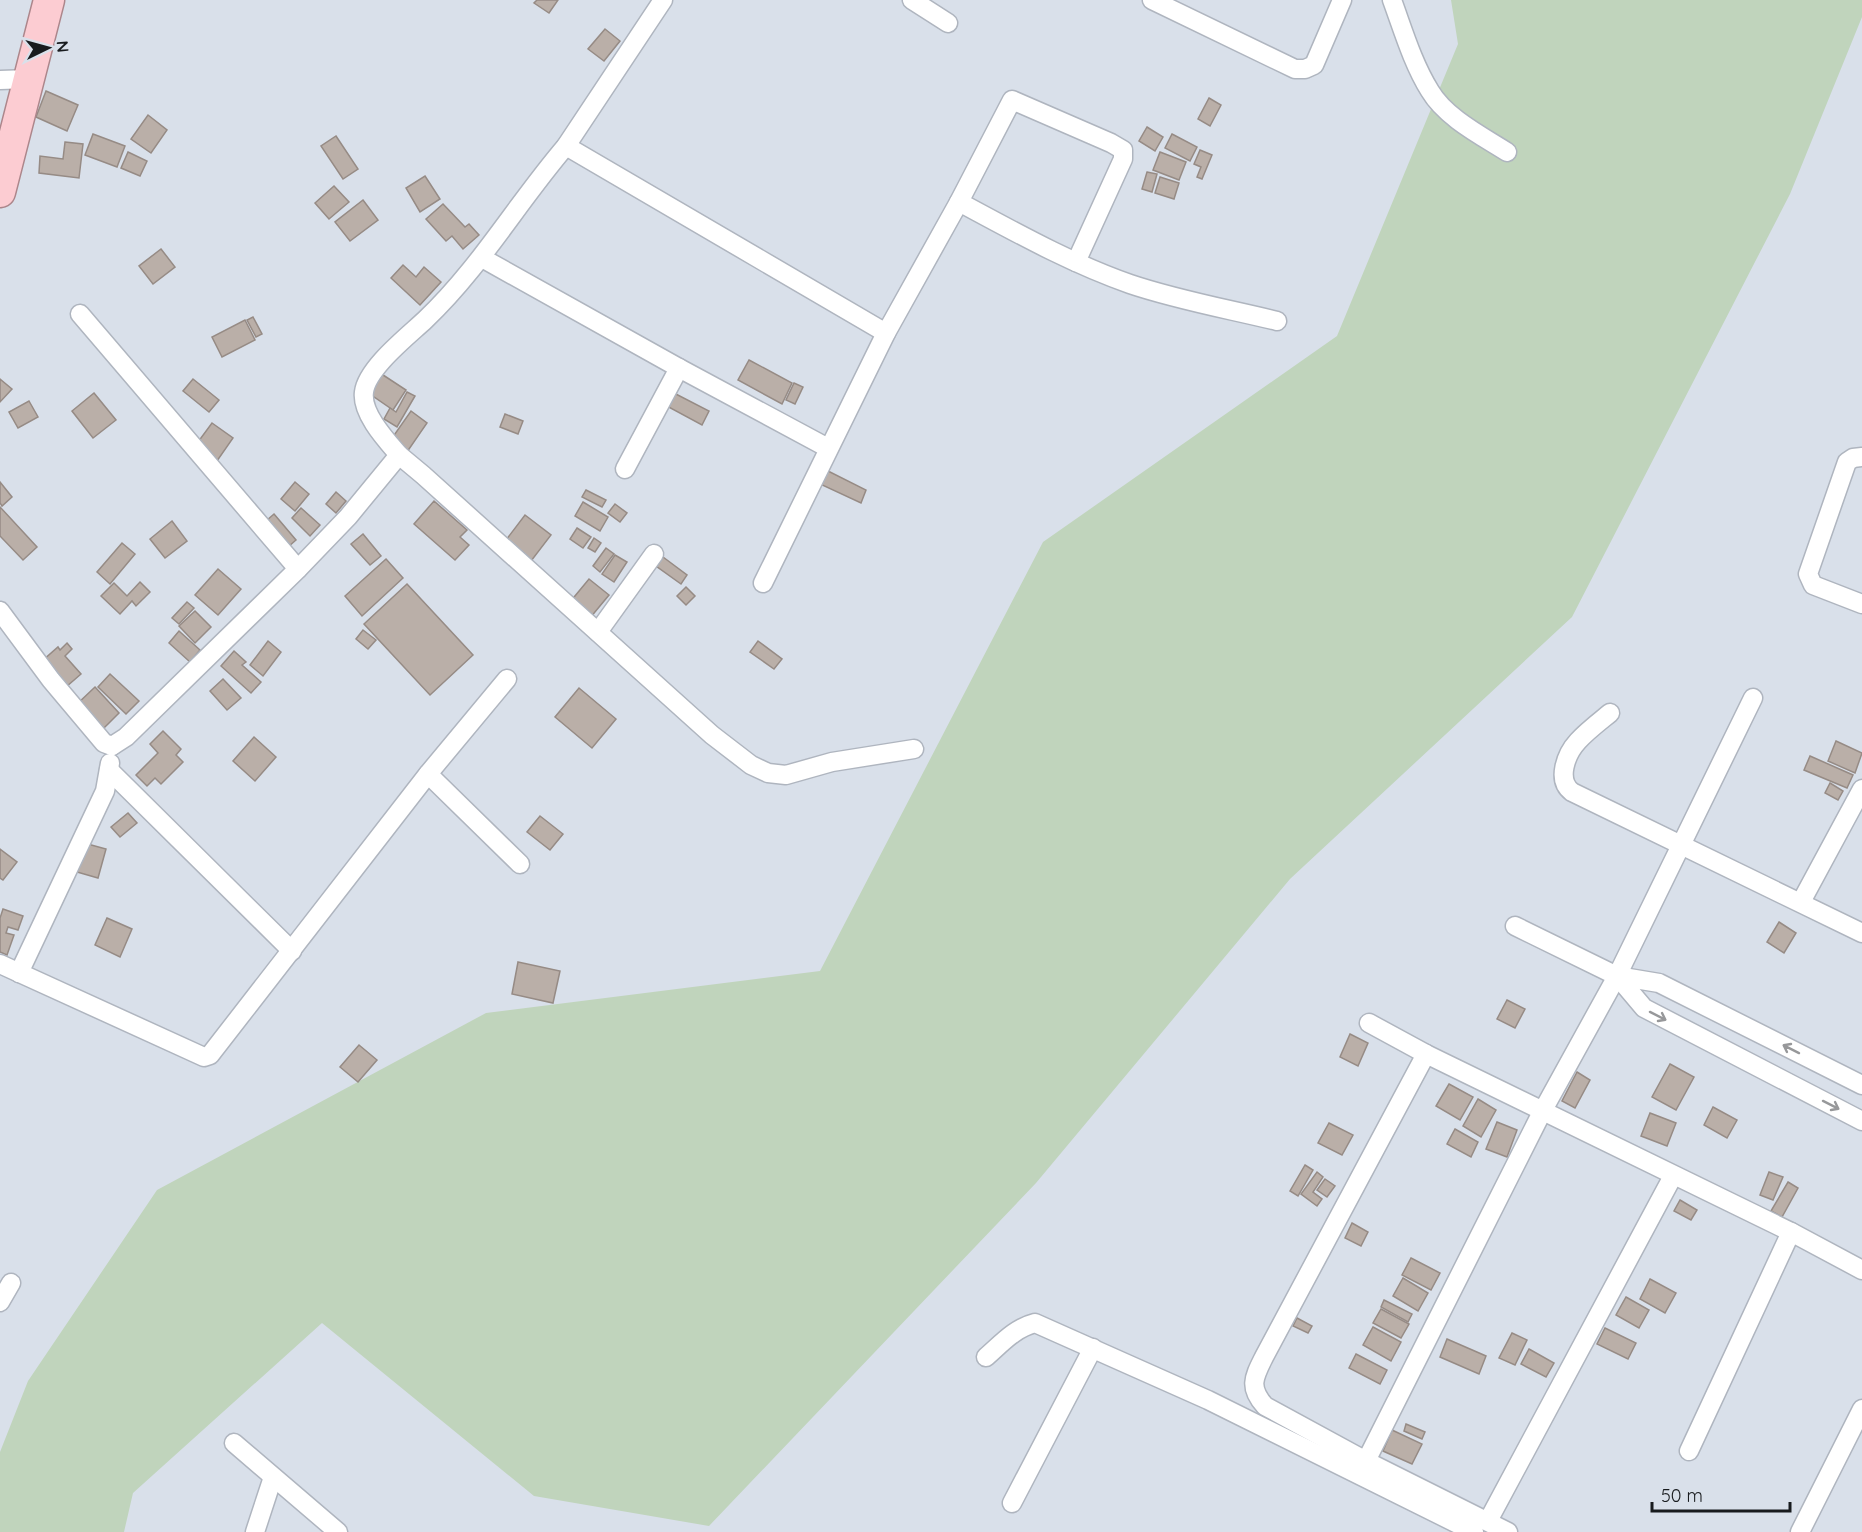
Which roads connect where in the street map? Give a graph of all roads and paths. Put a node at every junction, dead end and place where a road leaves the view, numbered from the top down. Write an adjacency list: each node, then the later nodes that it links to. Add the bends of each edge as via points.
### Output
1 (49, 0): 8 (highway)
2 (663, 0): 9 (street)
3 (912, 0): 7 (street)
4 (1152, 0): 5 (street, via 1295,69 1314,65)
5 (1342, 0)
6 (1392, 0): 10 (street, via 1431,93 1462,124)
7 (948, 23)
8 (14, 79): 11 (highway)
9 (566, 146): 13 (street); 17 (street)
10 (1507, 152)
11 (0, 192)
12 (959, 202): 14 (street); 14 (street, via 1012,100 1118,146 1124,159); 17 (street)
13 (482, 258): 18 (street); 20 (street, via 441,306 396,345 367,383 363,393 365,406)
14 (1076, 262): 16 (street, via 1154,292)
15 (80, 314): 24 (street)
16 (1277, 321)
17 (886, 333): 19 (street)
18 (679, 368): 19 (street); 22 (street)
19 (828, 448): 25 (street)
20 (399, 455): 24 (street); 28 (street)
21 (1862, 458): 26 (street, via 1847,462 1808,574 1814,585)
22 (625, 469)
23 (654, 554): 28 (street)
24 (298, 569): 32 (street, via 126,738)
25 (764, 583)
26 (1862, 604)
27 (0, 611): 32 (street, via 51,680 104,743)
28 (598, 632): 33 (street, via 712,735 768,773 786,775 832,762)
29 (507, 679): 35 (street)
30 (1753, 698): 37 (street)
31 (1610, 712): 37 (street, via 1577,742 1567,759 1563,778 1566,787)
32 (112, 746): 34 (street)
33 (914, 750)
34 (109, 770): 42 (street); 44 (street, via 105,791)
35 (428, 774): 38 (street); 42 (street)
36 (1862, 789): 39 (street)
37 (1679, 845): 39 (street); 45 (street)
38 (520, 864)
39 (1801, 903): 41 (street)
40 (1515, 926): 45 (street)
41 (1862, 933)
42 (292, 951): 44 (street, via 214,1052 204,1057)
43 (0, 964): 44 (street)
44 (19, 973)
45 (1617, 976): 48 (street, one-way to 45, via 1659,983); 49 (street); 50 (street, one-way to 50, via 1644,1008)
46 (1369, 1023): 47 (street)
47 (1425, 1054): 49 (street); 61 (street, via 1264,1357 1254,1385 1265,1406)
48 (1862, 1085)
49 (1542, 1112): 51 (street); 61 (street)
50 (1862, 1121)
51 (1673, 1176): 52 (street); 64 (street)
52 (1791, 1232): 53 (street); 60 (street)
53 (1862, 1270)
54 (11, 1283): 55 (street)
55 (0, 1302)
56 (1093, 1348): 57 (street, via 1035,1323 1013,1333); 63 (street); 64 (street)
57 (986, 1357)
58 (1862, 1409): 68 (street)
59 (234, 1443): 62 (street)
60 (1689, 1452)
61 (1366, 1461): 64 (street)
62 (273, 1477): 65 (street); 66 (street)
63 (1012, 1503)
64 (1481, 1527): 67 (street)
65 (255, 1532)
66 (338, 1532)
67 (1508, 1532)
68 (1800, 1532)

